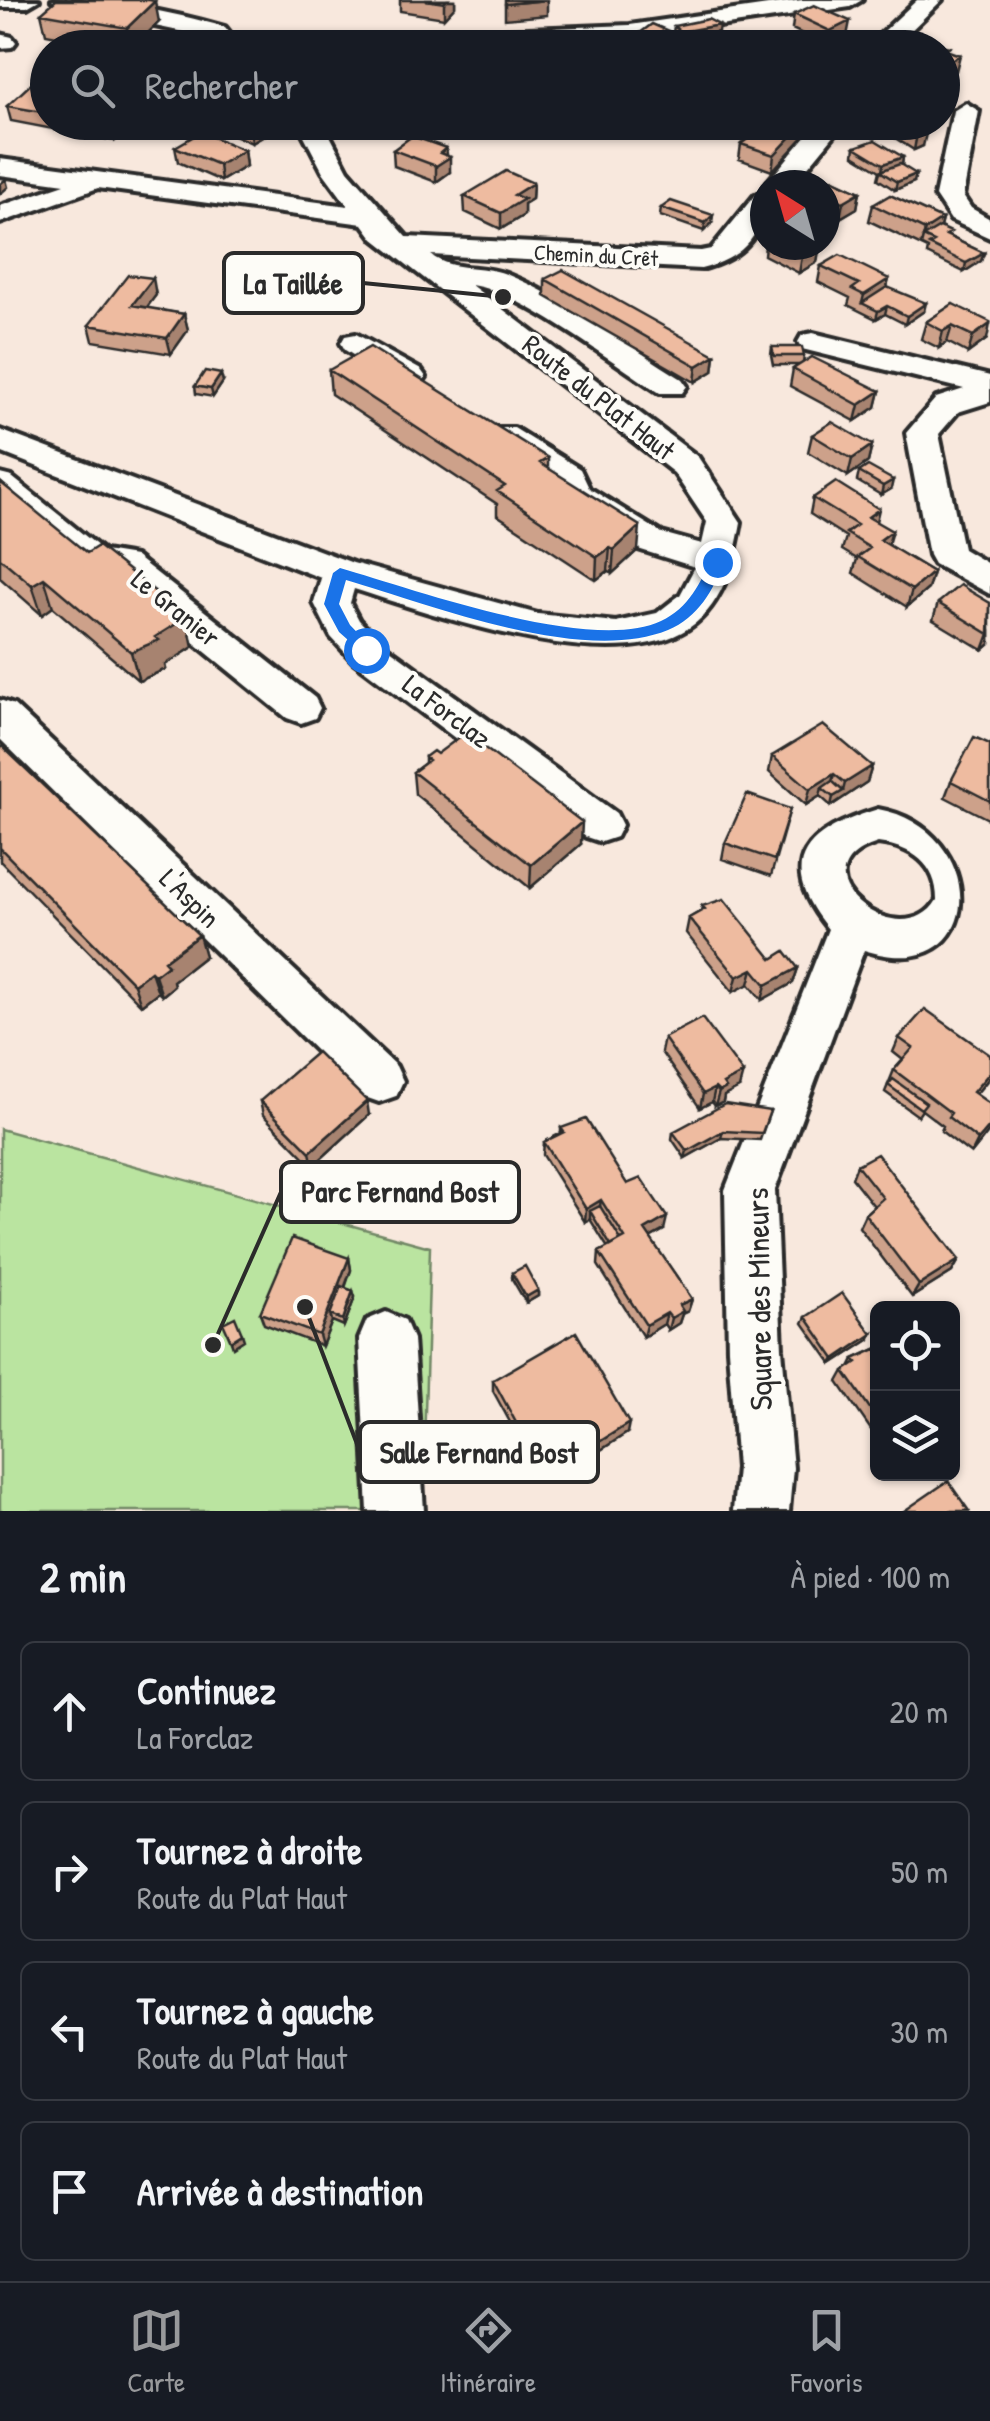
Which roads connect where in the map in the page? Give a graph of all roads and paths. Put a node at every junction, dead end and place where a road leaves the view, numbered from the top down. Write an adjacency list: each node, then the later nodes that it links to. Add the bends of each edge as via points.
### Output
1 (0, 0): 2 (street)
2 (28, 0)
3 (64, 0): 6 (street)
4 (850, 0): 7 (street)
5 (930, 0): 8 (street)
6 (207, 30)
7 (644, 30)
8 (898, 30)
9 (966, 111): 18 (street, via 949,196 961,214)
10 (319, 140): 16 (street, Route du Plat Haut)
11 (817, 140): 13 (street)
12 (0, 168): 14 (street)
13 (792, 170)
14 (96, 183): 15 (street); 16 (street)
15 (0, 215)
16 (370, 217): 19 (street, Route du Plat Haut)
17 (750, 219): 19 (street, Chemin du Crêt, via 721,255 701,260)
18 (990, 230)
19 (401, 245): 20 (street, Route du Plat Haut)
20 (442, 274): 23 (street, via 493,280 526,295); 29 (street, Route du Plat Haut, via 686,465 724,522)
21 (813, 342): 24 (street)
22 (356, 343): 25 (street)
23 (671, 386)
24 (990, 389): 31 (street, via 948,404 922,432 947,555)
25 (438, 395)
26 (470, 415): 29 (street, via 568,477 574,494 650,541)
27 (0, 440): 30 (street, Route du Plat Haut)
28 (0, 485): 32 (street, Le Granier, via 95,562 122,564)
29 (717, 562): 30 (street, Route du Plat Haut, via 706,592 666,626 622,634 534,629)
30 (340, 573): 34 (street, La Forclaz, via 332,604 366,650)
31 (990, 582)
32 (300, 708)
33 (0, 715): 36 (street, L'Aspin)
34 (601, 826)
35 (852, 924): 39 (street, Square des Mineurs, via 750,1190 765,1468)
36 (380, 1081)
37 (386, 1339): 38 (street)
38 (396, 1511)
39 (761, 1511)

